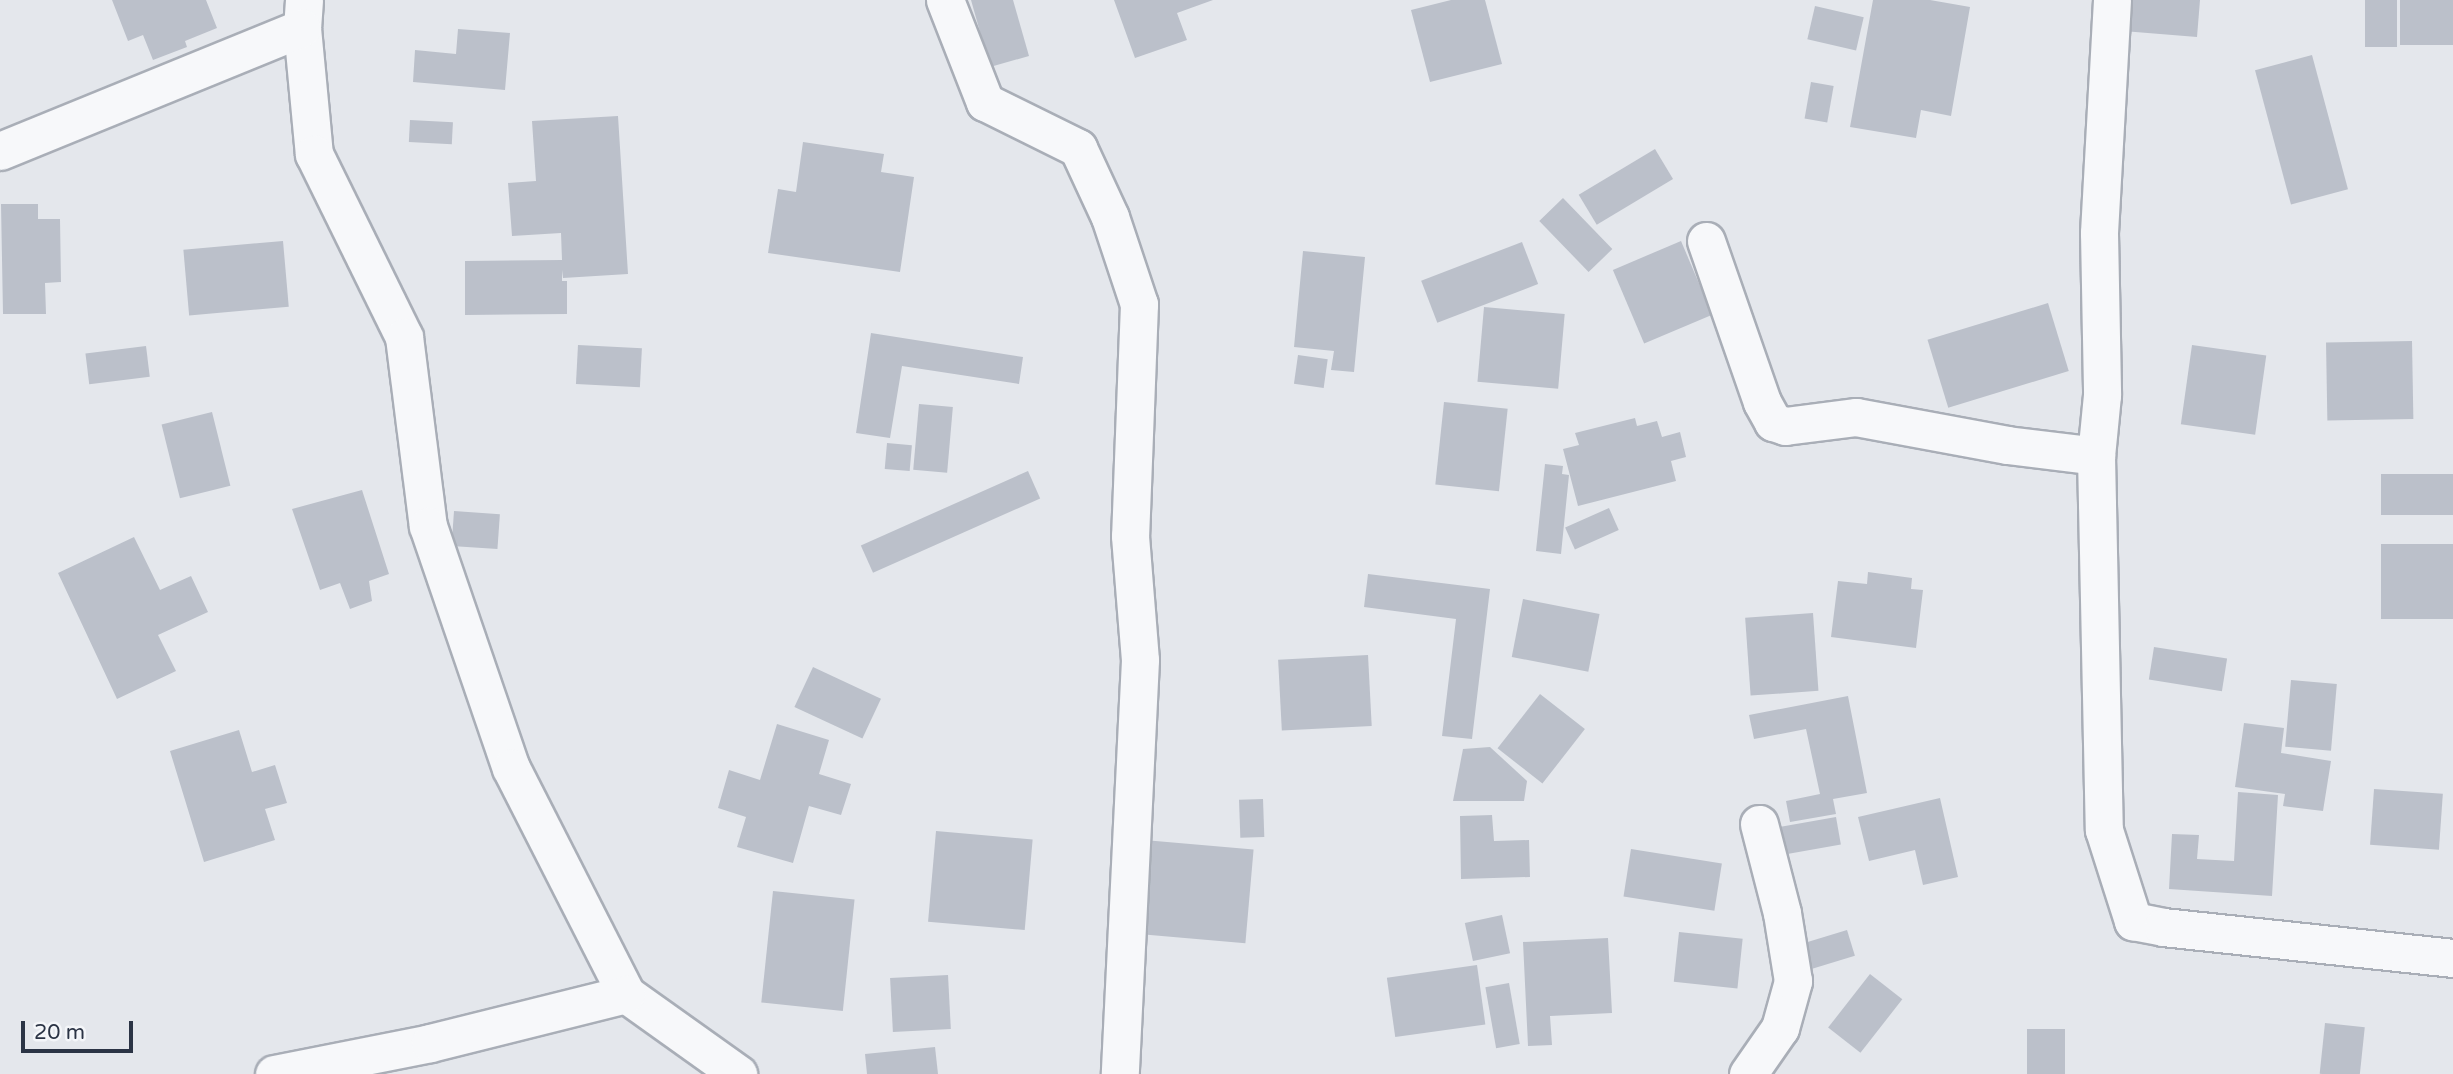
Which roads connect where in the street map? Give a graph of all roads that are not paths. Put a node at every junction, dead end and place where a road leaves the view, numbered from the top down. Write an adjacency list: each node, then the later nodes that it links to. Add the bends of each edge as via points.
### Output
1 (945, 0): 12 (street, via 985,102 1079,148 1110,217 1139,304 1130,536 1140,660)
2 (2112, 0): 6 (street, via 2099,233 2102,395)
3 (303, 14): 4 (street); 9 (street, via 314,154 404,337 428,526 511,768)
4 (0, 151)
5 (1706, 241): 6 (street, via 1773,422 1785,426 1856,417)
6 (2096, 456): 8 (street, via 2104,830 2133,921)
7 (1759, 824): 13 (street, via 1782,913 1793,981 1780,1028)
8 (2453, 958)
9 (626, 994): 10 (street, via 430,1043); 11 (street)
10 (274, 1074)
11 (738, 1074)
12 (1120, 1074)
13 (1748, 1074)

